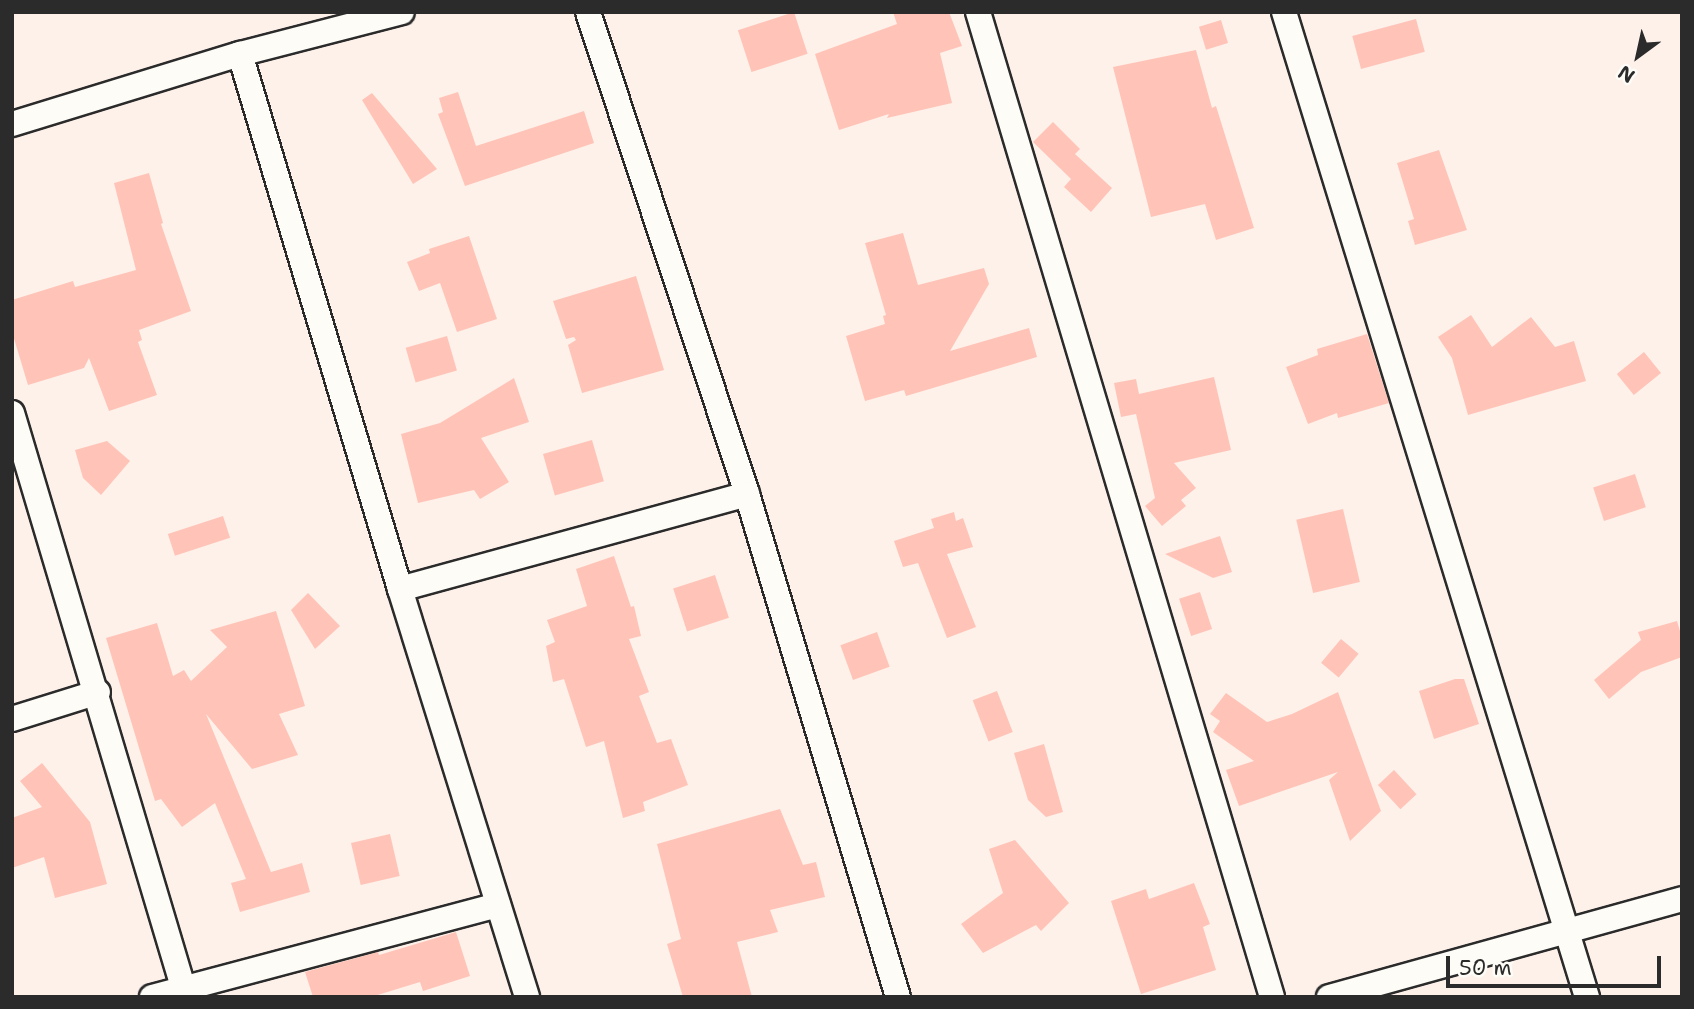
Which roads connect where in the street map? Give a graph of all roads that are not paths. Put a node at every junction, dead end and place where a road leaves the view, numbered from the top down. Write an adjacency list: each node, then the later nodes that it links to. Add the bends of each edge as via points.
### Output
1 (402, 12): 5 (street)
2 (588, 12): 8 (street)
3 (978, 12): 19 (street)
4 (1284, 12): 14 (street)
5 (240, 54): 6 (street); 9 (street)
6 (12, 124)
7 (12, 413): 10 (street)
8 (747, 494): 9 (street); 18 (street)
9 (400, 589): 13 (street)
10 (98, 692): 11 (street); 15 (street)
11 (12, 719)
12 (1682, 899): 14 (street)
13 (498, 905): 15 (street); 17 (street)
14 (1567, 932): 20 (street); 21 (street)
15 (185, 992): 16 (street)
16 (152, 997)
17 (527, 997)
18 (898, 997)
19 (1272, 997)
20 (1329, 997)
21 (1587, 997)

